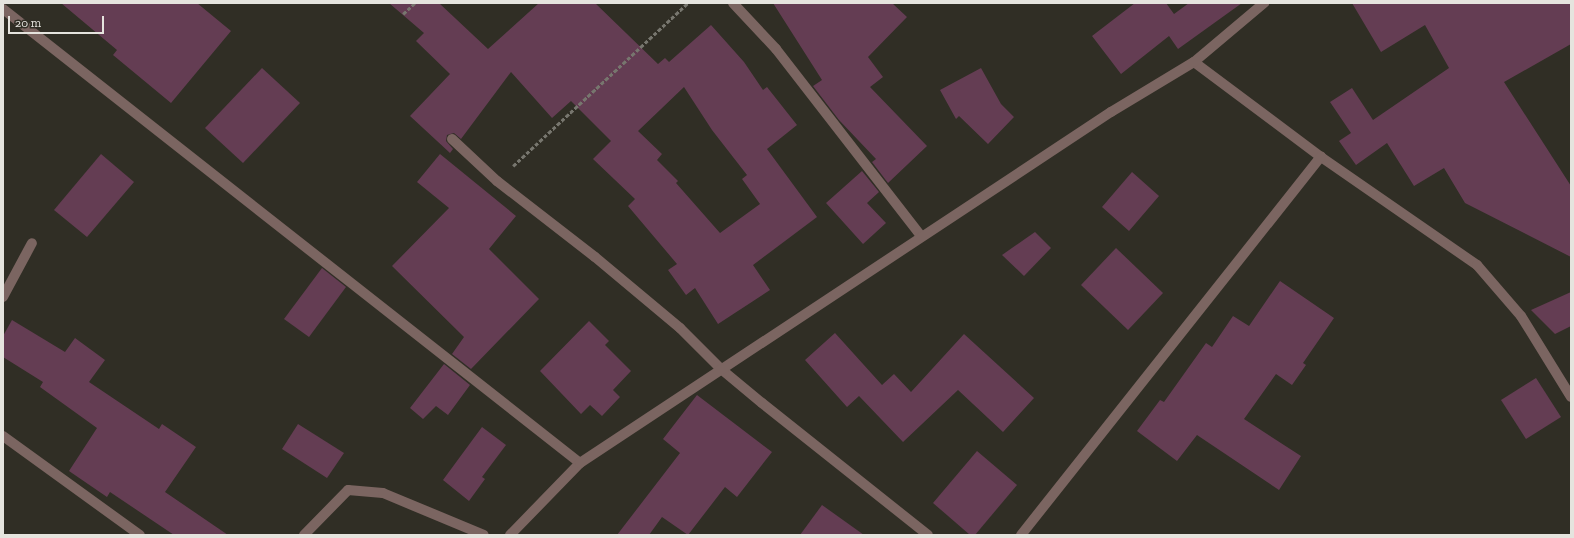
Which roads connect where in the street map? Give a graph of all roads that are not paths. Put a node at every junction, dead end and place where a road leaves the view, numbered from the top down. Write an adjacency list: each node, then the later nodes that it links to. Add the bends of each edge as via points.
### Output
1 (733, 3): 7 (street, via 776,49)
2 (1264, 3): 4 (street)
3 (3, 9): 13 (street)
4 (1194, 62): 6 (street); 7 (street, via 1111,112)
5 (452, 139): 10 (street, via 496,181 595,257 680,328)
6 (1321, 157): 11 (street, via 1477,265 1521,316); 19 (street)
7 (921, 236): 10 (street)
8 (32, 244): 9 (street)
9 (3, 297)
10 (721, 369): 13 (street); 18 (street)
11 (1571, 396)
12 (3, 436): 14 (street)
13 (580, 463): 17 (street)
14 (140, 535)
15 (304, 535): 16 (street, via 348,490 383,493)
16 (484, 535)
17 (510, 535)
18 (928, 535)
19 (1021, 535)

